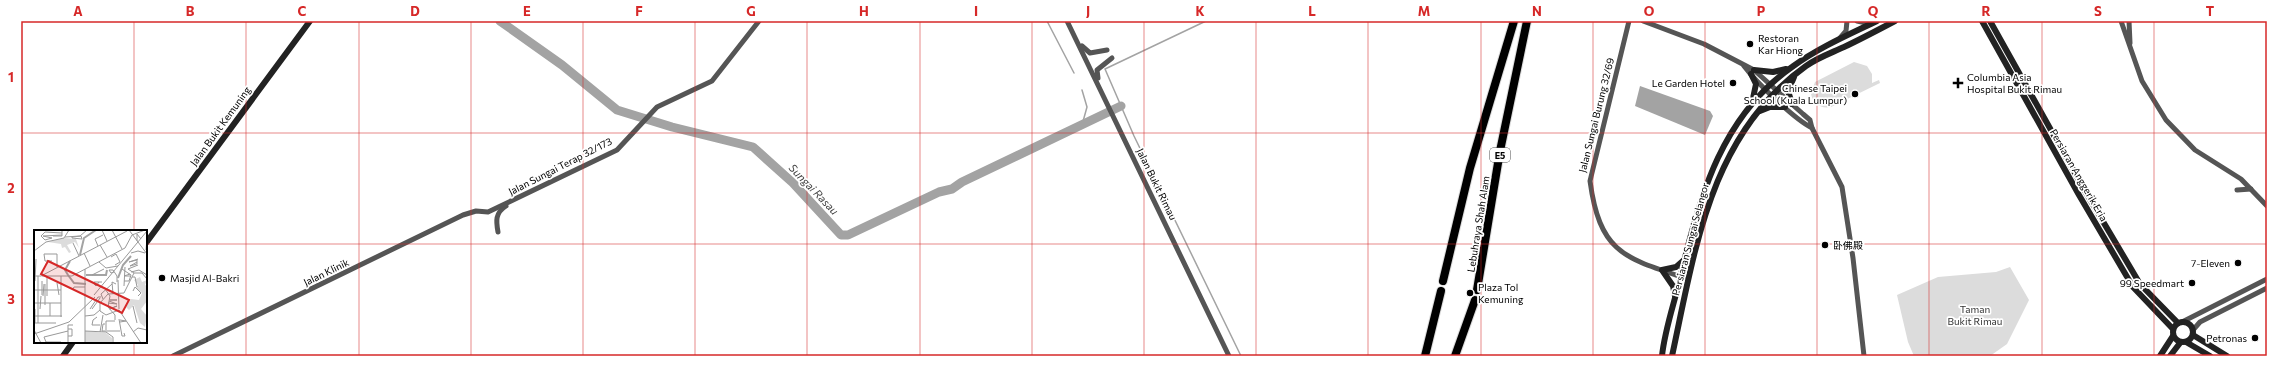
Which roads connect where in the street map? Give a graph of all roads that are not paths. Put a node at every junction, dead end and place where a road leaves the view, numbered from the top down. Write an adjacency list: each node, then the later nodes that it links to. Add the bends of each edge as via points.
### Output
1 (310, 21): 40 (main road, Jalan Bukit Kemuning)
2 (759, 21): 36 (street, Jalan Sungai Terap 32/173, via 712,81 657,107 617,150)
3 (1067, 21): 17 (street, Jalan Bukit Rimau)
4 (1514, 21): 46 (highway, Lebuhraya Shah Alam / E5, via 1470,168)
5 (1527, 21): 48 (highway, Lebuhraya Shah Alam / E5, via 1500,152)
6 (1629, 21): 42 (street, Jalan Sungai Burung 32/69, via 1590,181 1592,198 1599,220 1617,250)
7 (1643, 21): 24 (street, via 1704,44)
8 (1847, 21): 18 (street, via 1846,31)
9 (1857, 21): 16 (street)
10 (1895, 21): 25 (main road, Persiaran Sungai Selangor, via 1824,55)
11 (1979, 21): 20 (main road)
12 (1982, 21): 20 (main road, Persiaran Anggerik Eria)
13 (1990, 21): 52 (main road, Persiaran Anggerik Eria, via 2140,284)
14 (2121, 21): 19 (street)
15 (2128, 21): 19 (street)
16 (1874, 22): 18 (main road, Persiaran Sungai Selangor)
17 (1074, 34): 21 (street, via 1087,52); 26 (street, Jalan Bukit Rimau)
18 (1840, 39): 23 (main road, Persiaran Sungai Selangor)
19 (2130, 43): 34 (street, via 2142,81 2166,120 2195,150 2241,179)
20 (1995, 47): 53 (main road, Persiaran Anggerik Eria, via 2133,287)
21 (1107, 50)
22 (1112, 58): 26 (street, via 1097,70)
23 (1790, 68): 24 (main road, via 1773,72); 27 (main road, Persiaran Sungai Selangor)
24 (1752, 72): 27 (street); 30 (main road, via 1756,84)
25 (1794, 75): 28 (main road, Persiaran Sungai Selangor); 29 (main road, via 1788,91)
26 (1099, 84): 60 (street, Jalan Bukit Rimau)
27 (1769, 87): 28 (street); 30 (main road, Persiaran Sungai Selangor)
28 (1775, 93): 29 (street); 31 (street); 32 (main road, Persiaran Sungai Selangor)
29 (1792, 104): 33 (street, via 1810,120)
30 (1751, 107): 41 (main road, Persiaran Sungai Selangor, via 1726,142 1711,171 1700,200)
31 (1785, 108): 32 (main road, via 1770,107); 33 (street)
32 (1757, 112): 44 (main road, Persiaran Sungai Selangor, via 1718,175)
33 (1812, 128): 65 (street, via 1842,187)
34 (2252, 189): 35 (street); 37 (street)
35 (2237, 190)
36 (522, 196): 38 (street, Jalan Sungai Terap 32/173); 39 (street, via 498,213)
37 (2267, 206)
38 (488, 212): 59 (street, Jalan Klinik, via 476,211 463,216)
39 (498, 232)
40 (147, 242)
41 (1685, 259): 42 (main road, via 1676,266); 43 (main road, Persiaran Sungai Selangor)
42 (1662, 270): 43 (street, Jalan Sungai Burung 32/69); 50 (main road, via 1673,286)
43 (1681, 276): 44 (street, Jalan Sungai Burung 32/69); 50 (main road, Persiaran Sungai Selangor)
44 (1688, 279): 64 (main road, Persiaran Sungai Selangor)
45 (2267, 279): 52 (street)
46 (1443, 281)
47 (2267, 288): 54 (street, via 2200,322)
48 (1477, 290)
49 (1441, 291): 61 (highway)
50 (1675, 297): 63 (main road, Persiaran Sungai Selangor)
51 (1475, 300): 62 (highway)
52 (2180, 322): 53 (main road); 54 (main road, via 2189,324)
53 (2172, 329): 55 (main road)
54 (2193, 333): 56 (main road); 69 (main road)
55 (2173, 336): 56 (main road); 66 (main road)
56 (2183, 342): 67 (main road); 68 (main road)
57 (72, 343): 58 (main road)
58 (63, 356)
59 (173, 356)
60 (1229, 356)
61 (1425, 356)
62 (1455, 356)
63 (1662, 356)
64 (1672, 356)
65 (1864, 356)
66 (2160, 356)
67 (2170, 356)
68 (2210, 356)
69 (2227, 356)

